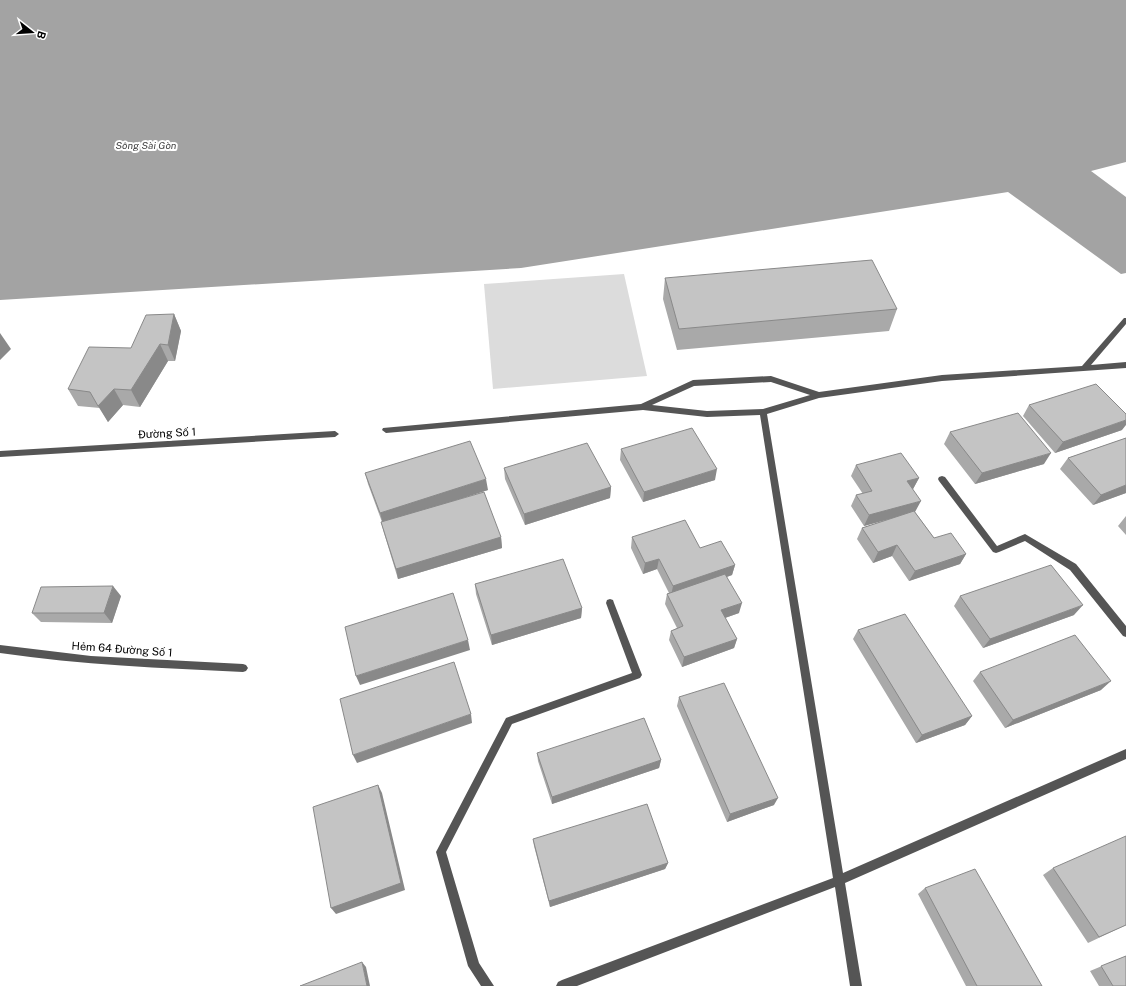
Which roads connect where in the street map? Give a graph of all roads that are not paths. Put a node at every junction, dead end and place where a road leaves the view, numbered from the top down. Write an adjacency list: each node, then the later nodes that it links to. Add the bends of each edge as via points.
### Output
1 (1126, 320): 3 (street)
2 (1126, 365): 3 (street)
3 (1084, 368): 4 (street, via 942,378)
4 (818, 395): 5 (street, via 771,379 693,383); 6 (street)
5 (643, 407): 6 (street, via 707,414); 7 (street)
6 (763, 412): 16 (street)
7 (386, 430)
8 (335, 434): 9 (street, Đường Số 1)
9 (0, 454)
10 (942, 479): 12 (street, via 996,550 1025,537 1073,567)
11 (610, 603): 17 (street, via 637,675 509,721 441,852 474,966)
12 (1126, 633)
13 (0, 649): 14 (street, Hẻm 64 Đường Số 1, via 110,661)
14 (243, 668)
15 (1126, 754): 16 (street)
16 (838, 881): 18 (street); 19 (street)
17 (488, 986)
18 (562, 986)
19 (856, 986)

